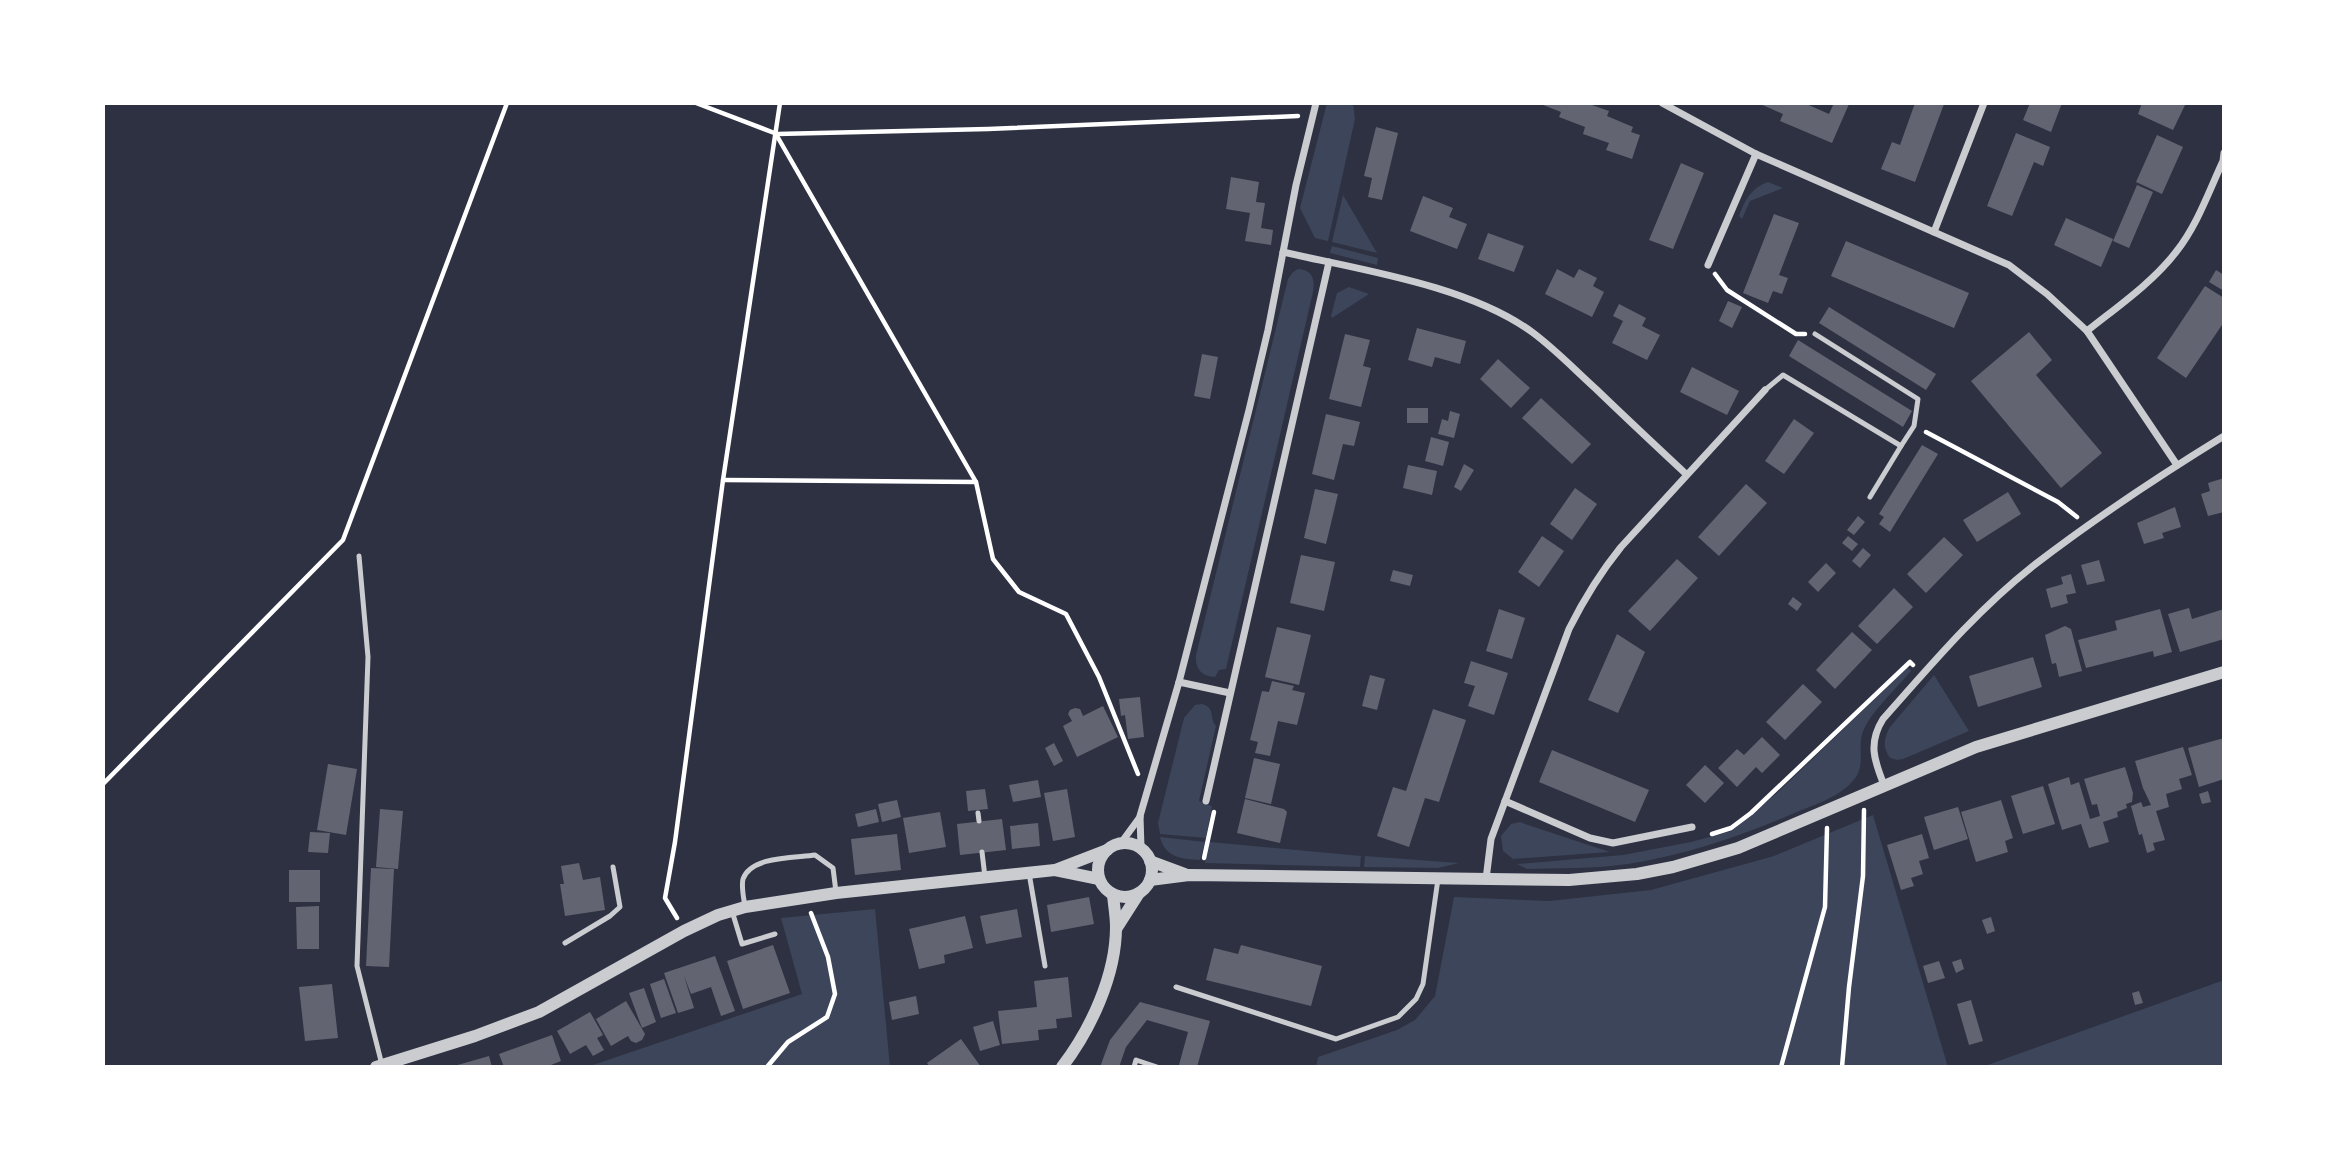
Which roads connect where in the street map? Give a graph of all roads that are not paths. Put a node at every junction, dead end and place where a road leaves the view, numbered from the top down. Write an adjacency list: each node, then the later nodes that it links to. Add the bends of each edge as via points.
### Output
1 (1316, 103): 7 (street)
2 (1662, 103): 4 (street)
3 (1984, 103): 6 (street)
4 (1756, 154): 6 (street); 9 (street)
5 (2223, 158): 10 (street, via 2176,252)
6 (1934, 232): 10 (street, via 2009,265)
7 (1283, 252): 8 (street); 20 (street, via 1255,384)
8 (1329, 262): 16 (street, via 1451,293 1531,331); 21 (street)
9 (1709, 265)
10 (2087, 331): 15 (street)
11 (1815, 334): 14 (lane, via 1918,399 1914,426)
12 (1765, 390): 14 (lane, via 1783,375); 16 (street)
13 (2224, 436): 15 (street)
14 (1901, 446): 17 (lane)
15 (2177, 465): 22 (street, via 2032,567 1922,674 1875,731 1874,761)
16 (1686, 474): 24 (street, via 1599,574 1584,600)
17 (1870, 497)
18 (359, 556): 52 (lane, via 368,657 357,965)
19 (2224, 672): 22 (street, via 1976,747)
20 (1179, 682): 21 (street); 26 (street)
21 (1230, 693): 23 (street)
22 (1884, 785): 41 (street, via 1738,848 1673,867 1569,880)
23 (1206, 801)
24 (1505, 801): 28 (street, via 1590,838 1613,843); 41 (street, via 1491,839)
25 (978, 813): 27 (lane)
26 (1140, 816): 29 (street); 30 (street)
27 (979, 821)
28 (1692, 827)
29 (1121, 843): 30 (street); 31 (street)
30 (1140, 848): 33 (street)
31 (1107, 850): 35 (street); 39 (street, via 1099,860)
32 (982, 852): 38 (lane)
33 (1150, 861): 37 (street); 42 (street)
34 (613, 867): 49 (lane, via 620,907)
35 (1055, 870): 36 (street); 39 (street)
36 (1029, 873): 38 (street); 50 (lane)
37 (1195, 875): 40 (street); 42 (street)
38 (985, 877): 43 (street)
39 (1099, 879): 45 (street)
40 (1438, 879): 41 (street); 51 (lane, via 1423,984 1398,1017 1336,1039)
41 (1486, 879)
42 (1150, 880): 44 (street)
43 (836, 893): 46 (street); 46 (lane, via 834,868 815,855 766,862 749,869 742,882)
44 (1139, 893): 45 (street); 47 (street)
45 (1113, 895): 47 (street)
46 (739, 909): 48 (lane, via 742,944); 52 (street, via 684,931 539,1012)
47 (1116, 929): 53 (street, via 1100,1002)
48 (775, 934)
49 (565, 943)
50 (1045, 966)
51 (1176, 987)
52 (379, 1066)
53 (1062, 1067)
54 (1134, 1067): 55 (lane, via 1136,1060)
55 (1157, 1067)

